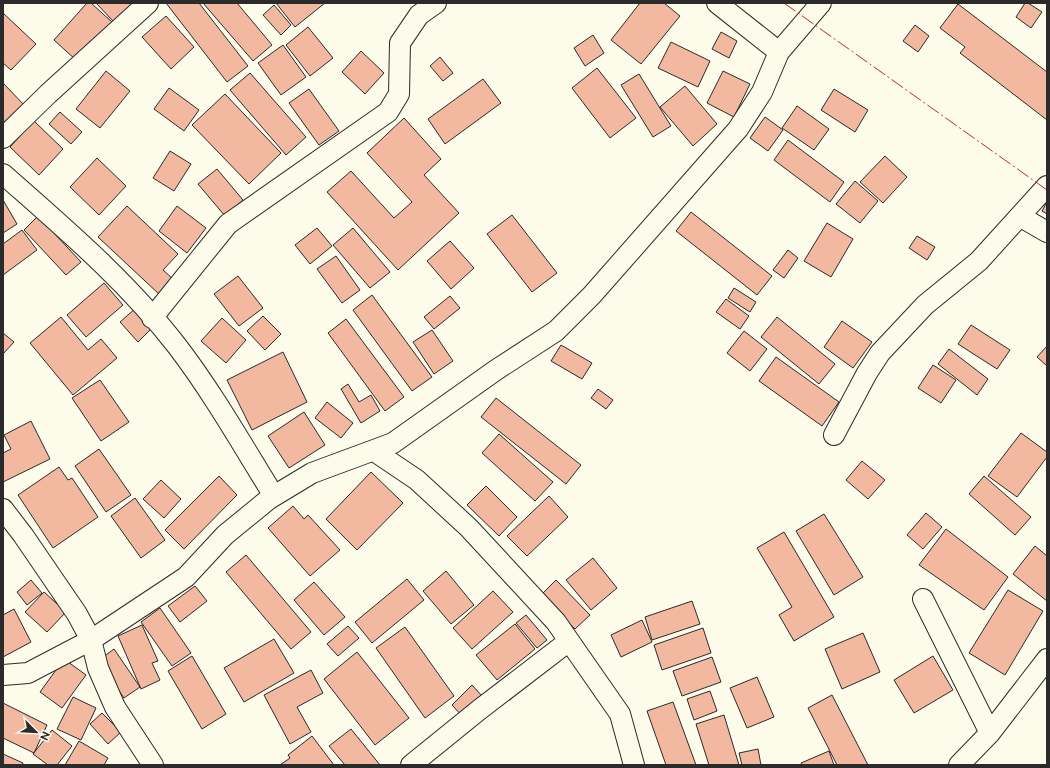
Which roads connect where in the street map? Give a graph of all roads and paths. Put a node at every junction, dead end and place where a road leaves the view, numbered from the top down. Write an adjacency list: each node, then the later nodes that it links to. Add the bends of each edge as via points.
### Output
1 (148, 3): 6 (street)
2 (436, 3): 11 (street, via 419,15 400,43 399,94 388,112 228,224)
3 (717, 3): 5 (street)
4 (821, 3): 5 (street)
5 (779, 52): 13 (street, via 762,92 738,129 592,295 556,331 496,370 394,443)
6 (3, 138)
7 (3, 174): 11 (street, via 112,271)
8 (1047, 186): 9 (street)
9 (1021, 217): 10 (street); 12 (street, via 979,261 925,305 880,353)
10 (1047, 232)
11 (152, 318): 14 (street, via 177,346)
12 (834, 435)
13 (374, 451): 14 (street, via 312,473); 18 (street, via 416,480 469,528 556,622)
14 (274, 496): 17 (street, via 225,535 186,577)
15 (3, 509): 17 (street, via 77,614)
16 (923, 598): 21 (street)
17 (91, 640): 20 (street, via 28,673); 22 (street, via 98,668 115,707)
18 (569, 641): 23 (street); 24 (street, via 620,714)
19 (1047, 659): 21 (street)
20 (3, 675)
21 (990, 733): 25 (street)
22 (153, 765)
23 (411, 765)
24 (634, 765)
25 (959, 765)

